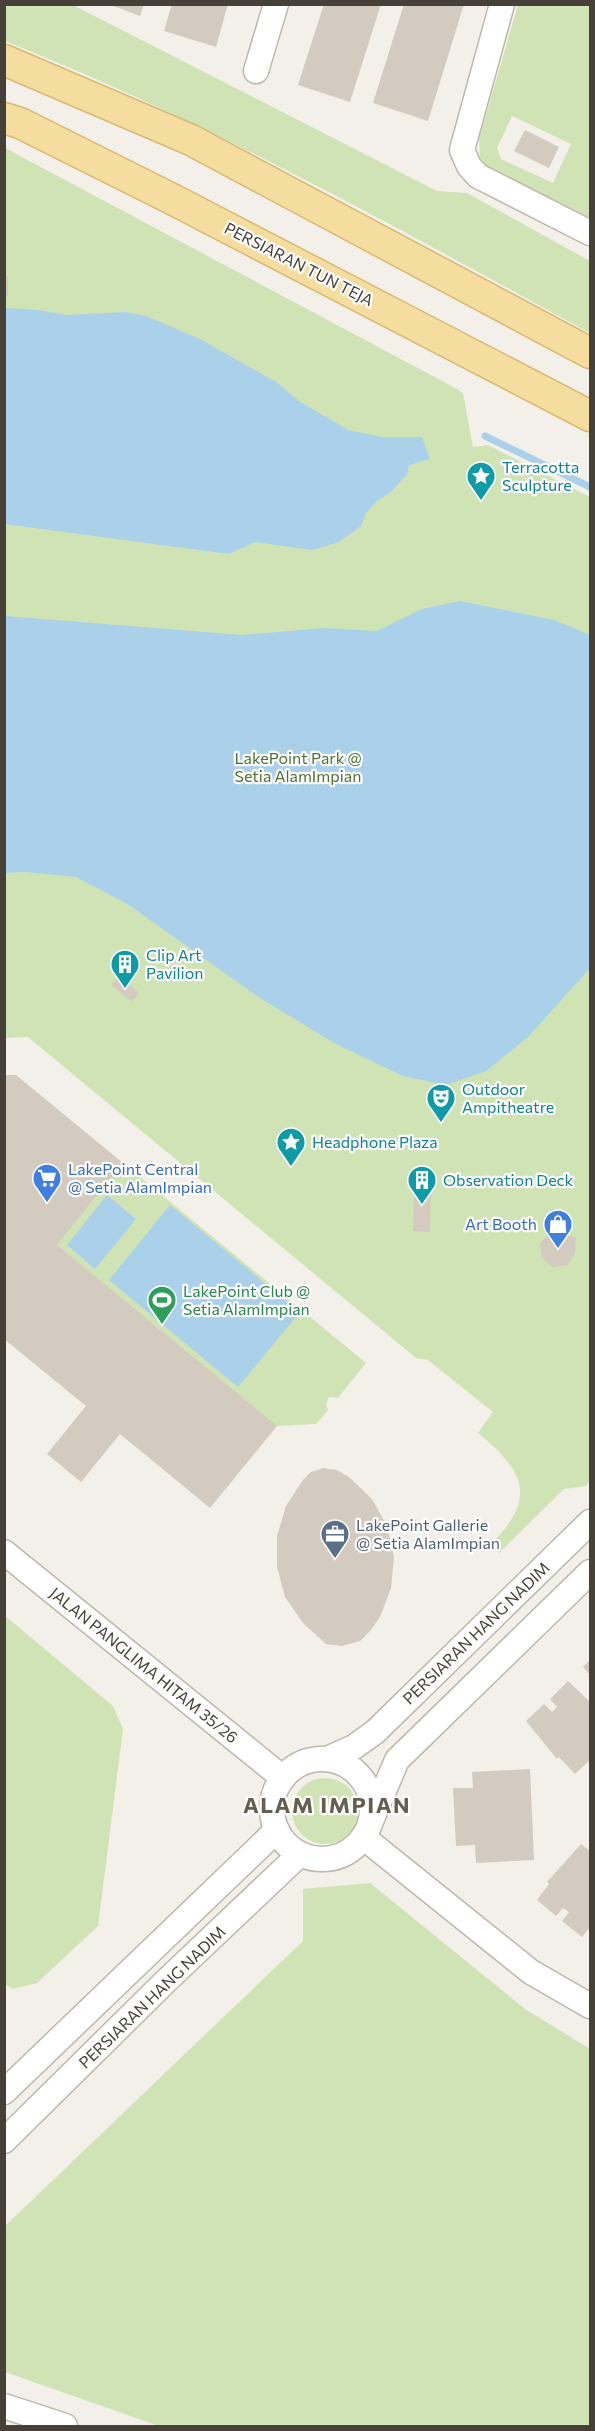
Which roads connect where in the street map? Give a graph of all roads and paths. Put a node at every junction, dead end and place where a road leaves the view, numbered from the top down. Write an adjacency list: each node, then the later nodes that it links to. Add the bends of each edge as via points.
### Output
1 (276, 4): 4 (street)
2 (502, 4): 6 (street, via 462,150 478,176)
3 (4, 60): 7 (main road, via 191,140)
4 (256, 71)
5 (4, 118): 8 (main road, PERSIARAN TUN TEJA, via 172,199)
6 (591, 233)
7 (591, 353)
8 (591, 416)
9 (591, 1522): 12 (street, PERSIARAN HANG NADIM, via 375,1731 354,1747)
10 (4, 1552): 13 (street, JALAN PANGLIMA HITAM 35/26)
11 (591, 1572): 14 (street, via 397,1760)
12 (327, 1759): 13 (street, via 302,1763); 14 (street, via 350,1767 366,1785 371,1797)
13 (283, 1778): 15 (street, via 272,1803)
14 (367, 1829): 16 (street, via 354,1848 341,1855 328,1859); 17 (street, via 531,1972)
15 (277, 1830): 16 (street, via 286,1844); 18 (street, PERSIARAN HANG NADIM)
16 (300, 1854): 19 (street, PERSIARAN HANG NADIM)
17 (591, 2007)
18 (4, 2092)
19 (4, 2141)
20 (4, 2406): 21 (street)
21 (65, 2427)

